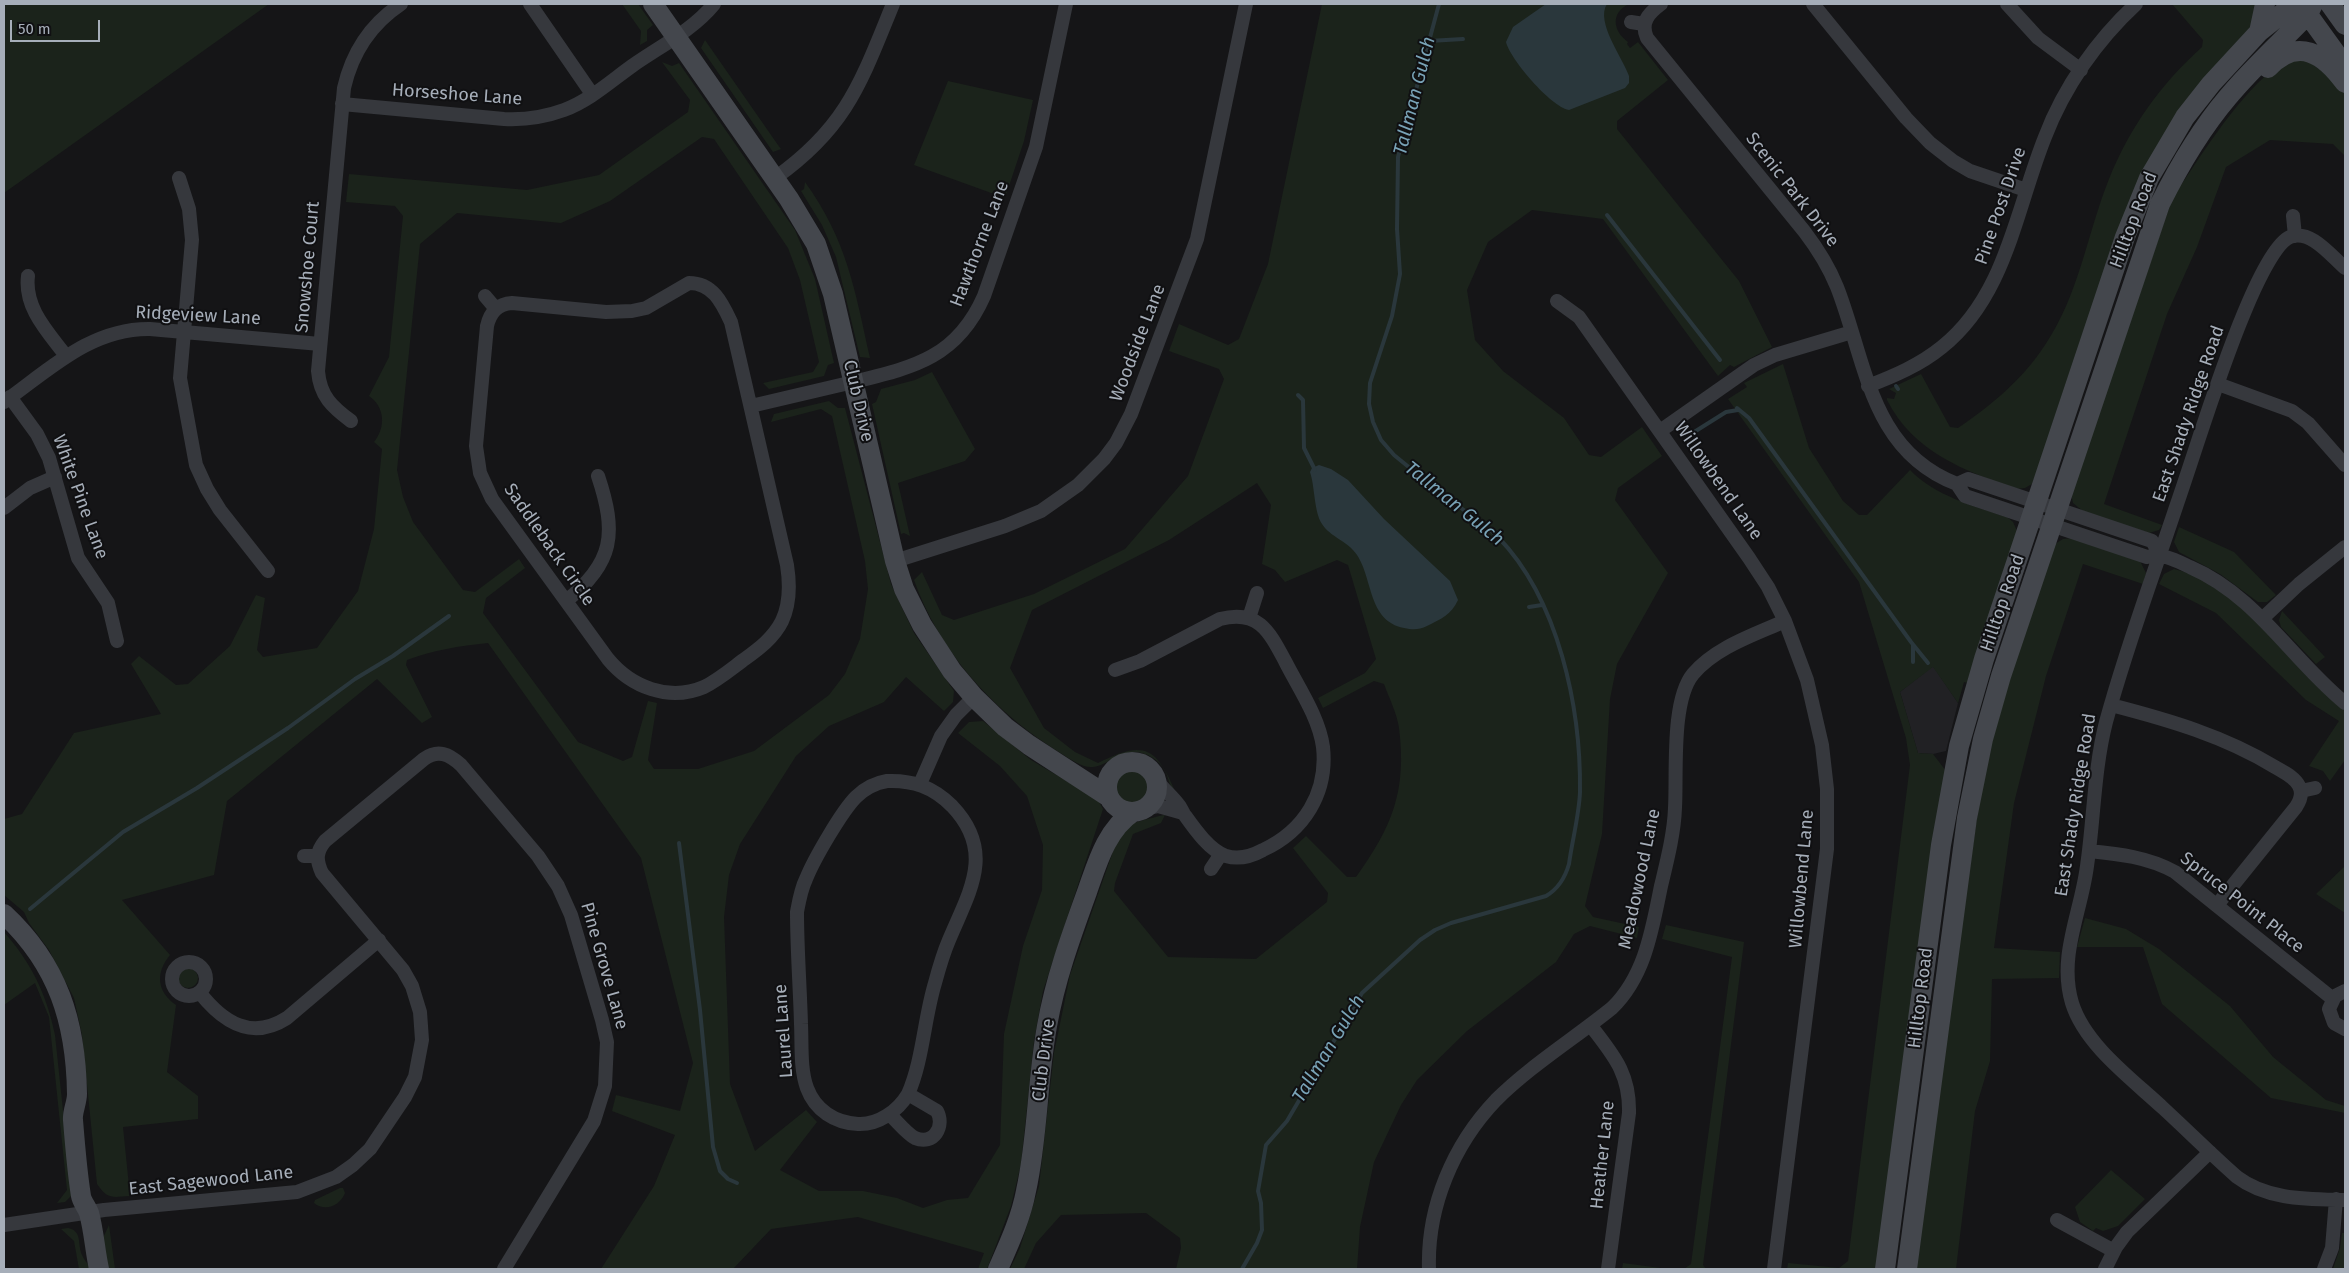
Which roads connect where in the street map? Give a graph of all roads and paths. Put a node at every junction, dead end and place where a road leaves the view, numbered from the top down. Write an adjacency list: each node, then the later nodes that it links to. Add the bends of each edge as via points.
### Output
1 (400, 4): 22 (street, Snowshoe Court, via 377,24 360,47 348,75)
2 (530, 4): 21 (street)
3 (653, 4): 17 (main road, Club Drive)
4 (714, 4): 17 (street, Horseshoe Lane)
5 (893, 4): 25 (street, via 863,78 844,111 814,147)
6 (1066, 4): 38 (street, Hawthorne Lane, via 1036,146 990,280 974,315 956,338 923,362)
7 (1246, 4): 53 (street, Woodside Lane, via 1197,239 1119,438 1087,477 1041,511 1005,526)
8 (1661, 4): 35 (street, Scenic Park Drive, via 1638,23 1817,249 1835,283)
9 (1813, 4): 26 (street, via 1910,123 1934,147 1970,171)
10 (2007, 4): 19 (street, via 2038,38)
11 (2136, 4): 19 (street, Pine Post Drive, via 2110,31)
12 (2265, 4): 16 (main road)
13 (2330, 4): 15 (main road)
14 (2304, 6): 16 (main road, Hilltop Road); 18 (main road); 23 (main road, Hilltop Road)
15 (2345, 25)
16 (2259, 32): 49 (main road, Hilltop Road, via 2188,112 2149,178 2128,227)
17 (675, 36): 21 (street, Horseshoe Lane); 25 (main road, Club Drive)
18 (2345, 66)
19 (2081, 70): 26 (street, Pine Post Drive, via 2051,123)
20 (2345, 83): 23 (main road, via 2333,66 2321,57 2308,52 2292,52 2277,60 2224,116)
21 (592, 94): 22 (street, Horseshoe Lane, via 565,110 513,120)
22 (342, 104): 36 (street, Snowshoe Court)
23 (2205, 127): 50 (main road, Hilltop Road, via 2179,166 2158,210)
24 (179, 178): 34 (street, via 192,225)
25 (775, 178): 38 (main road, Club Drive, via 805,222 820,252)
26 (2026, 190): 40 (street, Pine Post Drive, via 1997,274 1974,313 1956,335 1932,354 1909,369)
27 (2293, 216): 28 (street)
28 (2295, 236): 29 (street, via 2310,238); 39 (street, East Shady Ridge Road, via 2283,242 2258,284 2235,334)
29 (2345, 268)
30 (28, 276): 37 (street, via 30,303)
31 (485, 296): 33 (street)
32 (1557, 301): 44 (street, Willowbend Lane, via 1579,317)
33 (496, 309): 42 (street, Saddleback Circle, via 512,304 632,312 646,308 700,276 718,297 731,322); 56 (street, Saddleback Circle, via 489,320 486,336 476,446 480,473 500,511)
34 (184, 332): 36 (street, Ridgeview Lane); 37 (street, Ridgeview Lane, via 144,329 121,332 91,342); 54 (street, via 181,388 198,471 220,510)
35 (1852, 332): 40 (street, Scenic Park Drive); 44 (street, via 1775,355 1754,365)
36 (320, 344): 43 (street, Snowshoe Court, via 319,379 323,394 332,407)
37 (66, 356): 41 (street, Ridgeview Lane)
38 (853, 382): 42 (street, Hawthorne Lane); 53 (main road, Club Drive)
39 (2218, 384): 45 (street, via 2298,414); 52 (street, East Shady Ridge Road)
40 (1868, 386): 49 (street, Scenic Park Drive, via 1883,419 1901,444 1924,466 1957,484 1965,496)
41 (7, 399): 47 (street, White Pine Lane, via 43,445)
42 (751, 406): 56 (street, Saddleback Circle, via 789,582 784,617 768,640 703,687 661,692 639,684 614,666)
43 (351, 421)
44 (1660, 431): 59 (street, Willowbend Lane, via 1750,558)
45 (2345, 465)
46 (598, 476): 56 (street, via 608,511 607,547 593,576)
47 (55, 477): 48 (street, via 30,488); 60 (street, White Pine Lane, via 78,558 108,603)
48 (4, 508)
49 (2034, 510): 50 (street); 101 (main road, Hilltop Road, via 1975,686 1951,783)
50 (2054, 517): 52 (street, via 2152,541); 102 (main road, Hilltop Road, via 1993,702 1972,791)
51 (2345, 547): 58 (street, via 2296,586)
52 (2160, 554): 58 (street, via 2223,584); 64 (street, East Shady Ridge Road)
53 (895, 561): 62 (main road, Club Drive, via 904,589 922,625 952,671)
54 (268, 571)
55 (1257, 593): 57 (street)
56 (566, 601)
57 (1249, 618): 61 (street, via 1234,616 1220,619 1140,661); 76 (street, via 1268,631 1316,722 1323,745 1323,768 1312,806 1288,836 1246,856)
58 (2263, 618): 63 (street)
59 (1785, 621): 85 (street, Meadowood Lane, via 1716,654 1693,674 1685,688 1678,714 1672,833 1650,937 1632,984 1618,1002); 100 (street, Willowbend Lane, via 1815,710 1826,775 1828,830)
60 (117, 641)
61 (1115, 670)
62 (974, 697): 66 (main road, Club Drive, via 1005,727); 68 (street, via 941,736)
63 (2345, 703)
64 (2111, 705): 70 (street, via 2185,725 2228,742 2291,777); 74 (street, East Shady Ridge Road, via 2098,764)
65 (1114, 770): 66 (main road); 67 (main road, via 1124,763 1135,762 1150,769); 71 (main road, via 1108,782)
66 (1077, 775): 71 (main road, Club Drive)
67 (1156, 779): 72 (main road, via 1157,793); 73 (street)
68 (920, 784): 87 (street, Laurel Lane, via 940,796 958,814 972,842 976,867 973,886 935,980); 88 (street, Laurel Lane, via 879,782 854,800 806,878 797,912 803,1063 807,1088 818,1106 840,1121 860,1124)
69 (2315, 788): 70 (street)
70 (2301, 791): 79 (street, via 2296,808)
71 (1110, 799): 72 (main road, via 1121,809); 75 (main road, Club Drive, via 1100,842)
72 (1140, 810): 73 (street, via 1158,806); 75 (main road, Club Drive, via 1117,827)
73 (1183, 813): 76 (street)
74 (2089, 851): 79 (street, Spruce Point Place, via 2131,856 2159,864 2179,874); 89 (street, East Shady Ridge Road, via 2067,959 2068,987 2076,1013 2098,1046)
75 (1101, 852): 97 (main road, Club Drive, via 1053,997 1044,1045 1027,1190)
76 (1221, 854): 78 (street)
77 (310, 856): 81 (street, East Sagewood Lane); 96 (street, Pine Grove Lane, via 408,771 442,747 538,856 571,915 607,1042 605,1086 594,1121)
78 (1211, 869)
79 (2217, 905): 84 (street, Spruce Point Place)
80 (4, 914): 91 (main road, via 32,943 58,988 71,1031 77,1096 72,1117 81,1199)
81 (379, 940): 83 (street, via 287,1018 270,1027 253,1028 231,1022 216,1013); 91 (street, East Sagewood Lane, via 398,962 412,986 418,1003 422,1040 410,1089 383,1132 363,1156 336,1177 297,1192)
82 (2345, 991): 84 (street)
83 (200, 993)
84 (2333, 999): 86 (street, via 2330,1016 2336,1025)
85 (1591, 1026): 98 (street, Meadowood Lane, via 1507,1090 1467,1136 1452,1162 1440,1194 1432,1227); 99 (street, Heather Lane, via 1620,1067 1629,1103)
86 (2345, 1029)
87 (908, 1094): 88 (street, Laurel Lane); 88 (street, via 937,1111 941,1121 936,1134 918,1139)
88 (889, 1114)
89 (2210, 1152): 90 (street, East Shady Ridge Road, via 2244,1182 2262,1192); 94 (street, via 2133,1226)
90 (2341, 1200): 104 (street, via 2332,1248)
91 (89, 1212): 93 (street, East Sagewood Lane); 95 (main road)
92 (2057, 1220): 94 (street)
93 (4, 1225)
94 (2114, 1250): 103 (street)
95 (99, 1269)
96 (504, 1269)
97 (998, 1269)
98 (1429, 1269)
99 (1608, 1269)
100 (1774, 1269)
101 (1885, 1269)
102 (1907, 1269)
103 (2105, 1269)
104 (2324, 1269)

